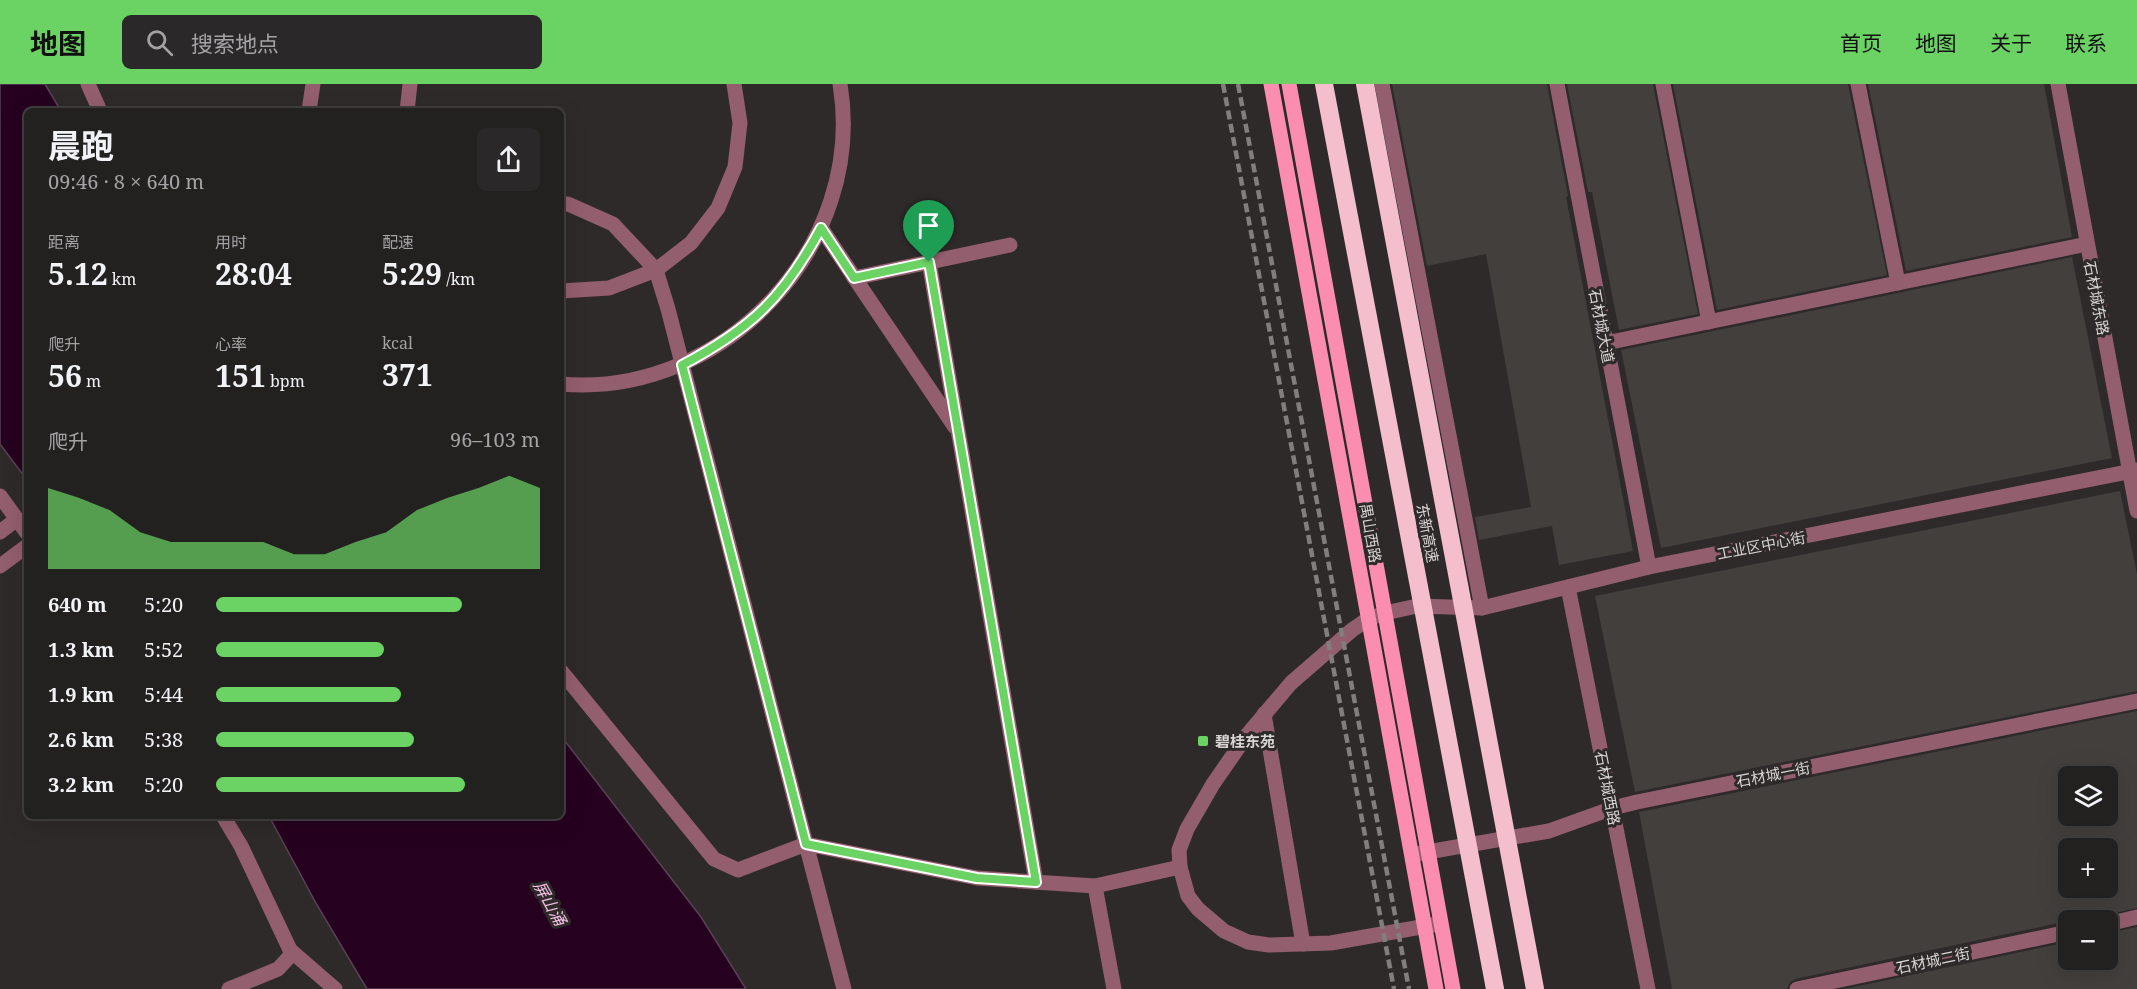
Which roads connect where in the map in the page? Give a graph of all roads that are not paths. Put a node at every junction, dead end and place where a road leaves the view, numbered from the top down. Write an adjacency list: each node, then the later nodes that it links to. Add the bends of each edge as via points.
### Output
1 (88, 84): 15 (street)
2 (313, 84): 16 (street)
3 (410, 84): 17 (street)
4 (734, 84): 23 (street, via 740,123 735,167 718,208 691,243)
5 (840, 84): 19 (street, via 843,135 836,182)
6 (1271, 84): 44 (main road, 禺山西路)
7 (1289, 84): 43 (main road, 禺山西路)
8 (1323, 84): 69 (highway, 东新高速, bridge)
9 (1365, 84): 70 (highway, 东新高速, bridge)
10 (1382, 84): 42 (street)
11 (1557, 84): 28 (street, 石材城大道)
12 (1663, 84): 27 (street)
13 (1858, 84): 25 (street)
14 (2058, 84): 20 (street, 石材城东路)
15 (99, 108)
16 (309, 108)
17 (407, 108)
18 (564, 204): 23 (street, via 614,224)
19 (821, 228): 24 (street); 29 (street, via 802,263 750,323)
20 (2087, 244): 25 (street); 32 (street, 石材城东路)
21 (1010, 245): 22 (street)
22 (929, 262): 24 (street); 31 (street)
23 (656, 270): 26 (street, via 609,288); 29 (street)
24 (854, 278): 31 (street)
25 (1898, 283): 27 (street)
26 (564, 291)
27 (1709, 322): 28 (street)
28 (1606, 343): 40 (street, 石材城大道)
29 (682, 365): 30 (street, via 632,380); 50 (street)
30 (564, 384)
31 (958, 432): 54 (street)
32 (2134, 471): 34 (street, 石材城东路); 40 (street, 工业区中心街)
33 (0, 496): 35 (street)
34 (2137, 511)
35 (17, 519): 36 (street); 37 (street)
36 (24, 528)
37 (0, 532)
38 (24, 548): 39 (street)
39 (0, 566)
40 (1649, 567): 41 (street, 工业区中心街)
41 (1568, 587): 42 (street, 工业区中心街); 48 (street, 石材城西路)
42 (1482, 608): 43 (street, 工业区中心街, via 1417,606)
43 (1385, 612): 44 (street, 工业区中心街); 51 (main road, 禺山西路)
44 (1368, 620): 47 (street, 工业区中心街, via 1291,683); 52 (main road, 禺山西路)
45 (564, 675): 50 (street, via 714,859 738,870)
46 (2137, 700): 48 (street, 石材城一街)
47 (1264, 714): 53 (street, 工业区中心街, via 1197,810 1179,850); 61 (street)
48 (1612, 808): 51 (street, 石材城一街, via 1549,831); 71 (street, 石材城西路)
49 (225, 819): 62 (street)
50 (806, 844): 54 (street, via 977,878); 65 (street)
51 (1427, 852): 52 (street, 石材城一街); 58 (main road, 禺山西路)
52 (1412, 855): 59 (main road, 禺山西路)
53 (1180, 867): 55 (street); 61 (street, via 1188,896 1224,931 1248,942)
54 (1036, 882): 55 (street)
55 (1095, 886): 66 (street)
56 (2137, 917): 57 (street)
57 (2118, 922)
58 (1441, 923): 59 (street); 68 (main road, 禺山西路)
59 (1424, 926): 61 (street, via 1331,943); 67 (main road, 禺山西路)
60 (2058, 934): 72 (street, 石材城二街)
61 (1303, 944)
62 (290, 950): 63 (street, via 292,954 279,969); 64 (street)
63 (229, 989)
64 (335, 989)
65 (844, 989)
66 (1114, 989)
67 (1436, 989)
68 (1453, 989)
69 (1495, 989)
70 (1535, 989)
71 (1648, 989)
72 (1797, 989)

